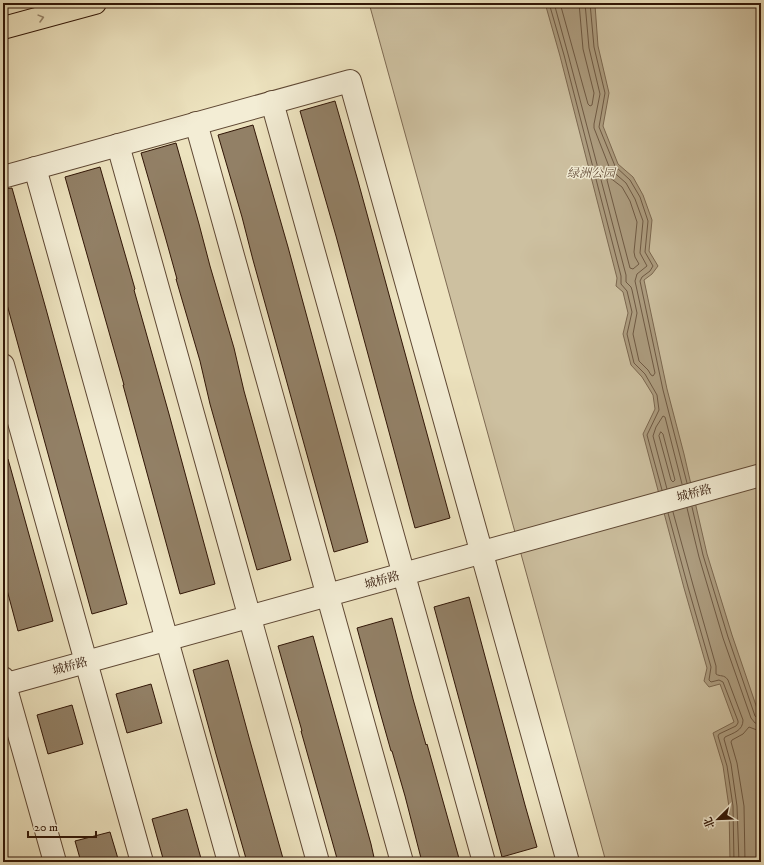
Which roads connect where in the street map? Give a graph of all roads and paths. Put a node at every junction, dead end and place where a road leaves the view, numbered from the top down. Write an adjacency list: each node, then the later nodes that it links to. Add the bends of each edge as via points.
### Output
1 (95, 3): 2 (main road, one-way to 1)
2 (3, 28)
3 (272, 102): 4 (street); 10 (street, via 350,80); 11 (street)
4 (196, 123): 5 (street); 12 (street)
5 (118, 145): 6 (street); 13 (street)
6 (35, 168): 7 (street); 14 (street)
7 (3, 177)
8 (3, 365): 15 (street)
9 (761, 475): 10 (street, 城桥路)
10 (481, 552): 11 (street, 城桥路); 23 (street)
11 (404, 574): 12 (street, 城桥路); 22 (street)
12 (327, 595): 13 (street, 城桥路); 21 (street)
13 (249, 616): 14 (street, 城桥路); 20 (street)
14 (167, 639): 15 (street, 城桥路); 19 (street)
15 (86, 662): 16 (street, 城桥路); 18 (street)
16 (4, 682): 17 (street)
17 (54, 862)
18 (142, 862)
19 (229, 862)
20 (318, 862)
21 (402, 862)
22 (484, 862)
23 (568, 862)

